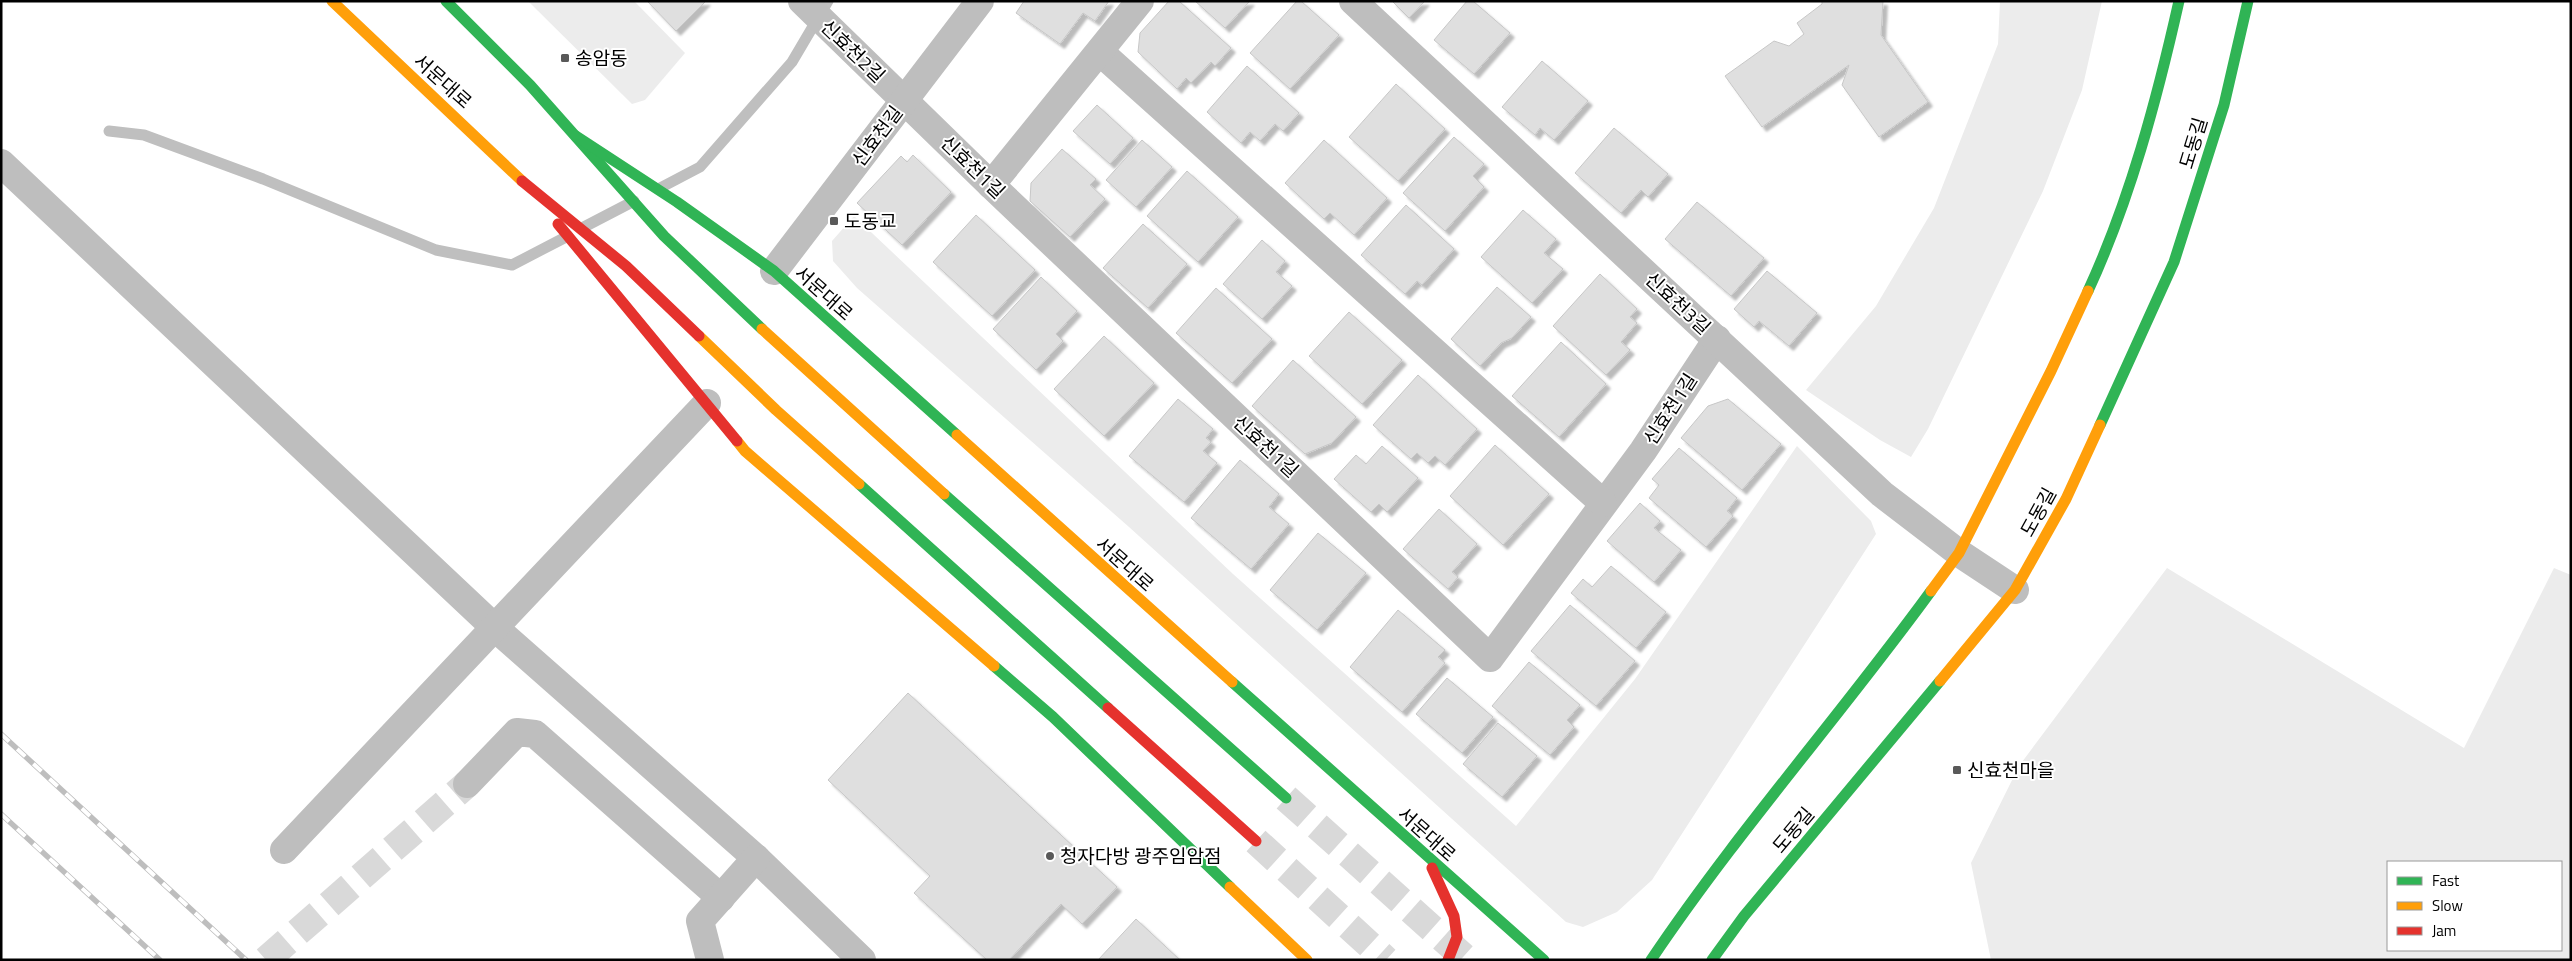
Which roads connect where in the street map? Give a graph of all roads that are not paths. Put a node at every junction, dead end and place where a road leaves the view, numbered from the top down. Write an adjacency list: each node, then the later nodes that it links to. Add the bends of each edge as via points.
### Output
1 (332, 1): 14 (main road, 서문대로)
2 (446, 1): 11 (main road)
3 (802, 1): 10 (street, 신효천2길)
4 (980, 1): 10 (street, 신효천길)
5 (1140, 1): 9 (street)
6 (1352, 1): 16 (street, 신효천3길)
7 (2179, 1): 19 (main road, 도동길, via 2137,160 2104,256 2051,371)
8 (2248, 1): 20 (main road, 도동길, via 2224,105 2174,262 2066,499)
9 (1100, 52): 13 (street); 18 (street)
10 (904, 101): 13 (street, 신효천1길); 15 (street, 신효천길)
11 (576, 136): 15 (main road, 서문대로); 23 (main road, via 664,236 810,375)
12 (1, 163): 21 (street)
13 (991, 185): 18 (street, 신효천1길, via 1490,658)
14 (529, 187): 17 (main road, via 606,286); 24 (main road, via 626,266 776,410)
15 (774, 271): 26 (main road, 서문대로)
16 (1716, 338): 18 (street, 신효천1길, via 1643,451); 19 (street, 신효천3길, via 1882,494)
17 (706, 403): 21 (street); 29 (main road, via 745,451 1053,717)
18 (1603, 503)
19 (1958, 553): 20 (street, 신효천3길); 35 (main road, 도동길, via 1872,672 1696,892)
20 (2015, 590): 36 (main road, 도동길, via 1744,916)
21 (494, 627): 25 (street); 27 (street)
22 (467, 784): 28 (street, via 518,732 535,734)
23 (1286, 798)
24 (1256, 841)
25 (284, 850)
26 (1426, 857): 33 (main road, via 1454,916 1457,937); 34 (main road, 서문대로)
27 (756, 858): 28 (street); 31 (street)
28 (720, 898): 30 (street, via 700,921)
29 (1304, 957): 32 (main road)
30 (710, 960)
31 (862, 960)
32 (1311, 960)
33 (1448, 960)
34 (1544, 960)
35 (1651, 960)
36 (1712, 960)

